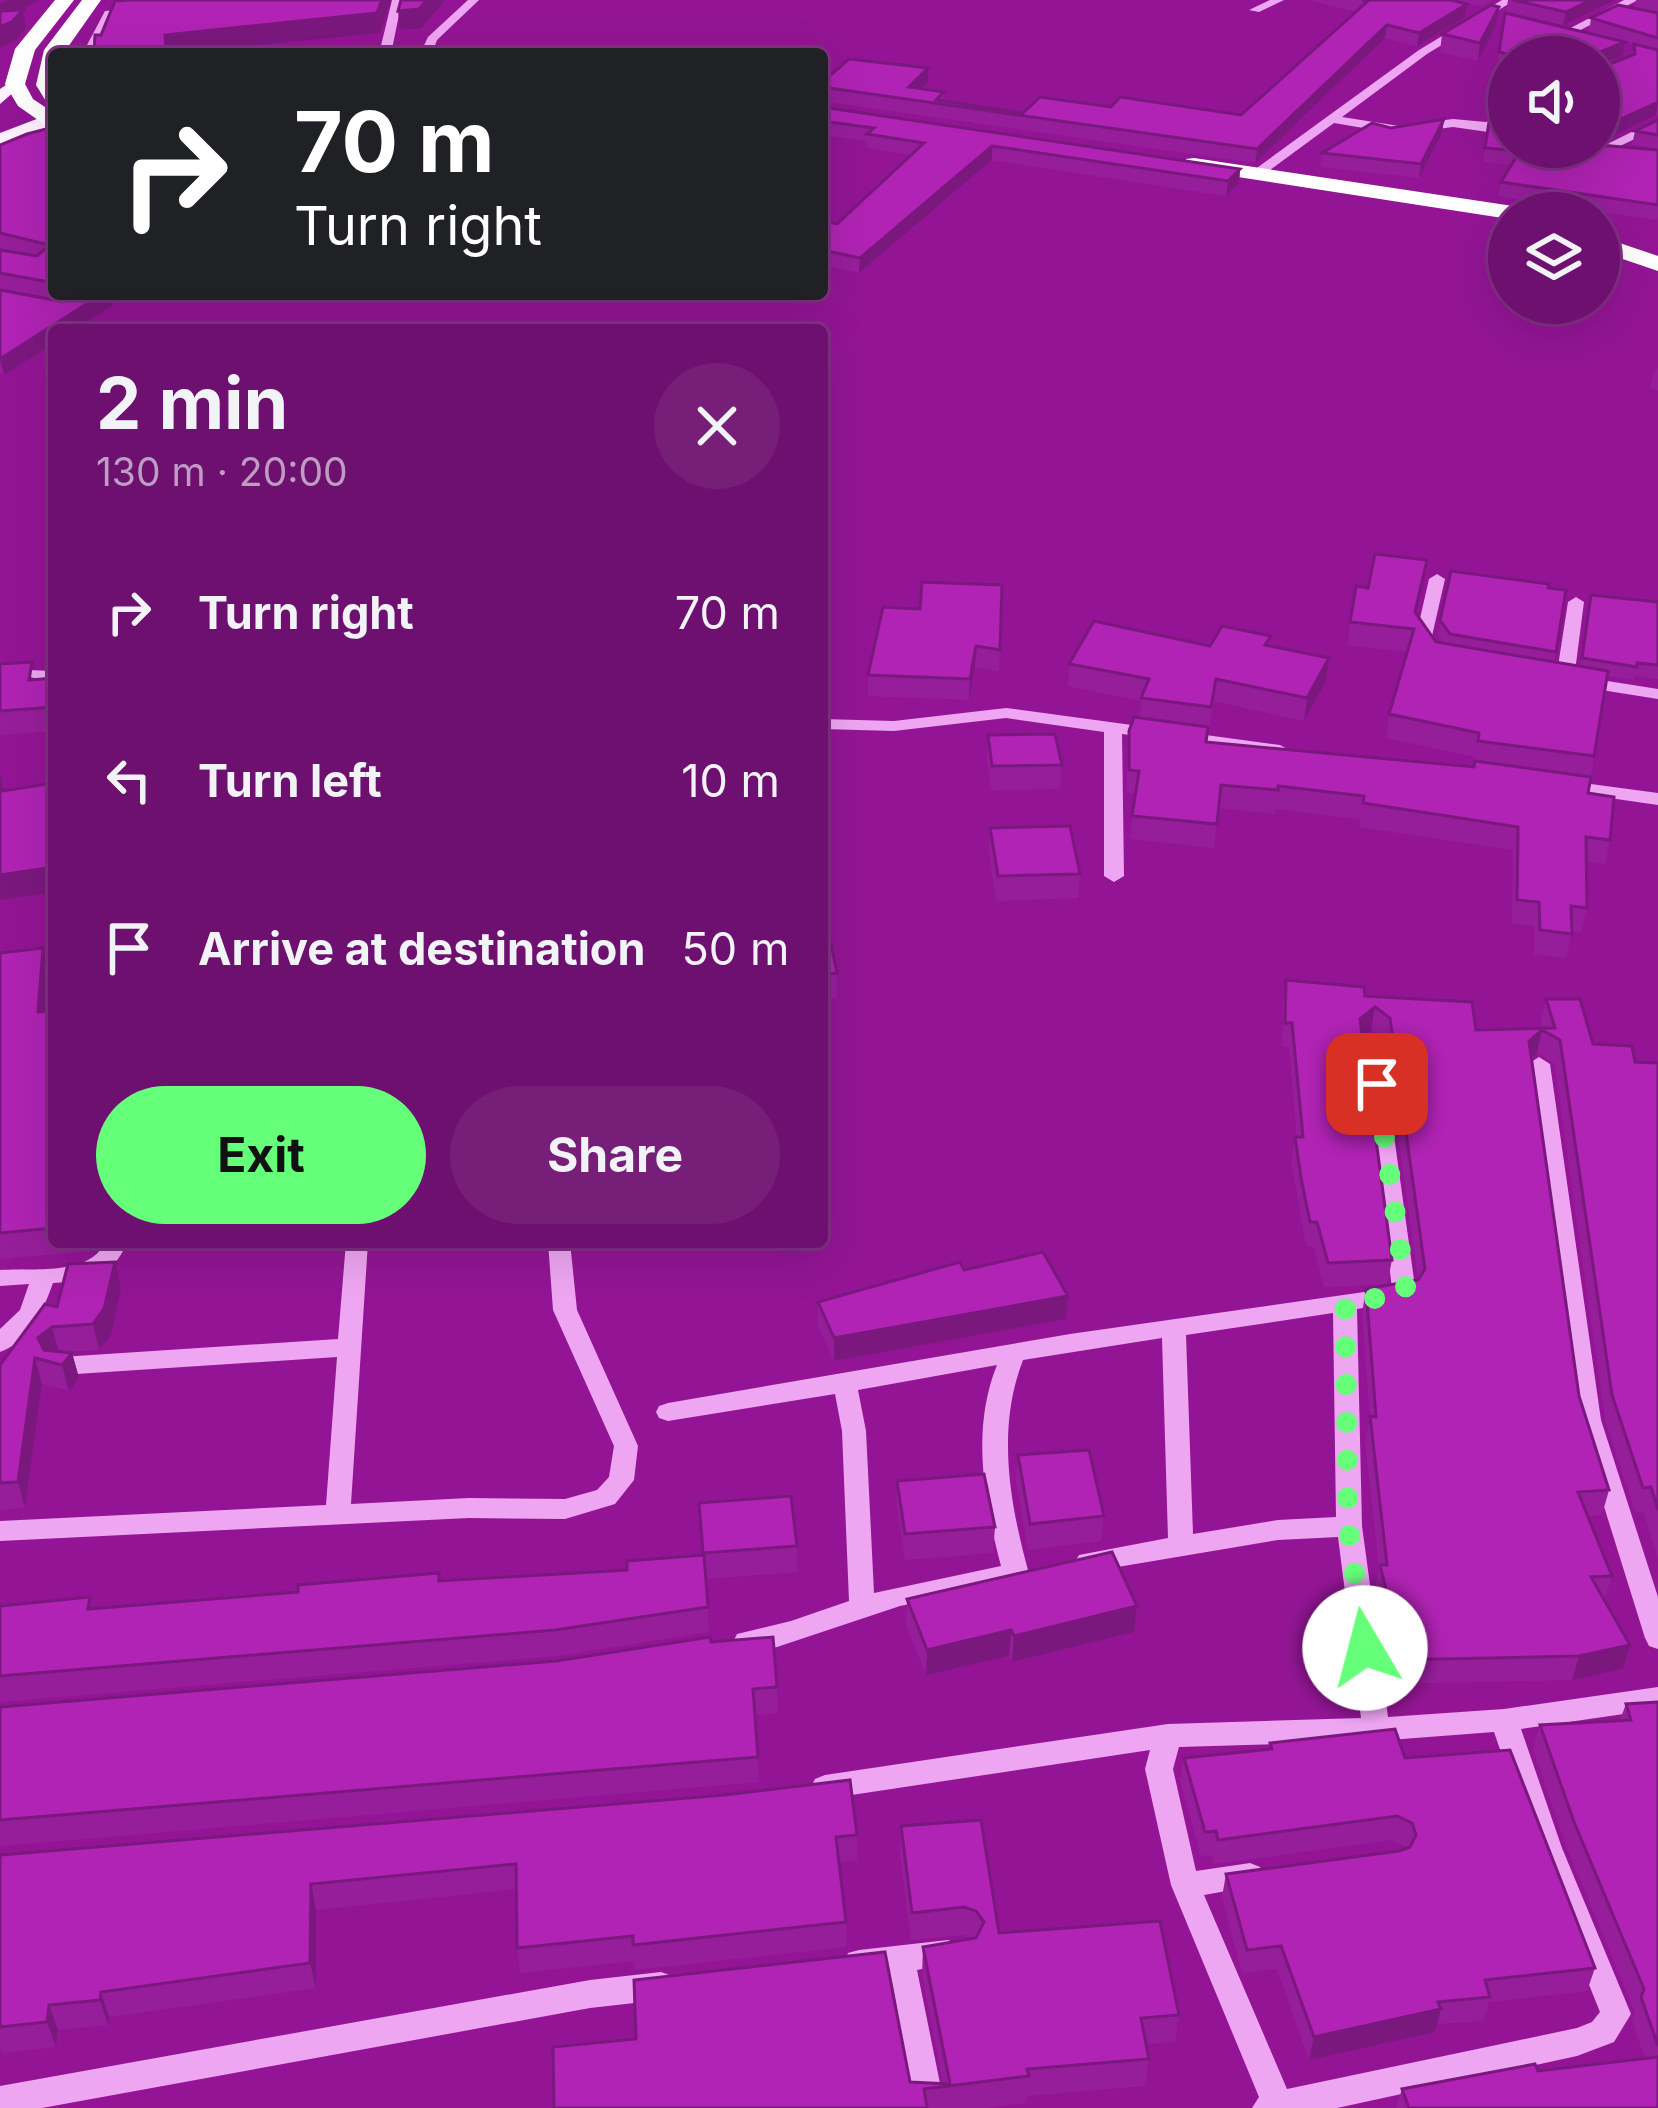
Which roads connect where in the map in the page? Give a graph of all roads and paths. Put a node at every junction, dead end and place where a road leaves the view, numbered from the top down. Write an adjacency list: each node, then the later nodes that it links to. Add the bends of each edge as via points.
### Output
1 (65, 0): 22 (highway, via 25,50)
2 (92, 0): 18 (highway)
3 (398, 0): 20 (street)
4 (474, 0): 21 (street)
5 (1279, 0): 10 (street)
6 (1510, 0): 12 (street)
7 (1633, 0): 11 (street)
8 (1464, 8): 12 (street)
9 (152, 10): 19 (street, via 109,13 94,46)
10 (1255, 10)
11 (1615, 10): 13 (street); 16 (street)
12 (1484, 13): 14 (street); 26 (street)
13 (1636, 15)
14 (1505, 18)
15 (1546, 28): 16 (street)
16 (1568, 33): 17 (street)
17 (1578, 36)
18 (56, 48)
19 (74, 48)
20 (386, 48)
21 (428, 48)
22 (8, 92): 23 (highway)
23 (48, 111)
24 (48, 113): 28 (main road)
25 (48, 113): 30 (main road)
26 (1332, 118): 29 (street, via 1399,130); 34 (street)
27 (1658, 123): 31 (street)
28 (0, 126)
29 (1488, 126)
30 (0, 140)
31 (1620, 142)
32 (1620, 154): 33 (street)
33 (1638, 155)
34 (1258, 173): 35 (highway); 36 (highway, via 1174,167)
35 (1488, 209)
36 (1488, 221)
37 (1620, 235): 38 (highway)
38 (1658, 247)
39 (1620, 250): 40 (highway)
40 (1658, 264)
41 (1437, 579): 43 (street, via 1424,636 1432,652)
42 (1576, 602): 47 (street)
43 (1455, 662)
44 (0, 674): 45 (street)
45 (48, 676)
46 (1543, 676): 47 (street)
47 (1565, 679): 48 (street)
48 (1658, 694)
49 (828, 724): 50 (street, via 1006,713)
50 (1113, 728): 51 (street); 54 (street)
51 (1298, 752)
52 (1551, 785): 53 (street)
53 (1658, 799)
54 (1114, 876)
55 (1371, 1042): 62 (street, via 1406,1290)
56 (1538, 1064): 76 (street, via 1589,1420)
57 (114, 1248): 60 (street, via 83,1273)
58 (357, 1248): 65 (street)
59 (560, 1248): 70 (street, via 565,1310 626,1446 615,1490 565,1509)
60 (44, 1275): 61 (street); 64 (street, via 30,1314)
61 (0, 1278)
62 (1345, 1301): 63 (street); 71 (street)
63 (1174, 1329): 66 (street); 73 (street)
64 (0, 1343)
65 (350, 1347): 67 (street); 70 (street)
66 (1013, 1354): 68 (street); 74 (street, via 993,1412 1006,1539)
67 (61, 1366)
68 (845, 1383): 69 (street); 75 (street)
69 (668, 1412)
70 (338, 1514): 72 (street)
71 (1348, 1526): 73 (street); 80 (street)
72 (0, 1531)
73 (1181, 1546): 74 (street)
74 (1040, 1570): 75 (street)
75 (862, 1607): 77 (street, via 796,1634)
76 (1658, 1638)
77 (710, 1648)
78 (1658, 1698): 79 (street)
79 (1504, 1720): 80 (street); 90 (street, via 1616,2014 1603,2032 1577,2042)
80 (1376, 1729): 81 (street)
81 (1168, 1736): 82 (street); 84 (street, via 1159,1769)
82 (805, 1790)
83 (1277, 1873): 84 (street)
84 (1185, 1885): 90 (street)
85 (962, 1952): 86 (street)
86 (900, 1958): 87 (street); 91 (street)
87 (834, 1966)
88 (701, 1981): 89 (street)
89 (0, 2101)
90 (1273, 2107)
91 (929, 2108)

